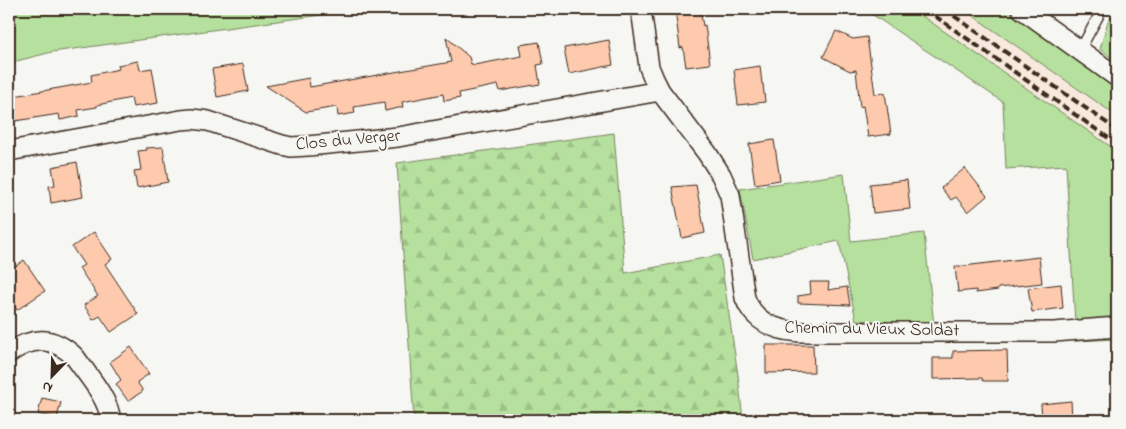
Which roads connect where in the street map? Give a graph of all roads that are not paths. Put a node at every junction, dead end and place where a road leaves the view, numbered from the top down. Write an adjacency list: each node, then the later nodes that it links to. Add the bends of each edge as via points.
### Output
1 (641, 9): 6 (street, Chemin du Vieux Soldat, via 649,67)
2 (1022, 9): 4 (street)
3 (1100, 9): 4 (lane)
4 (1080, 50): 5 (street)
5 (1117, 77)
6 (660, 91): 7 (street, Clos du Verger, via 398,137 308,146 282,145 192,119); 8 (street, Chemin du Vieux Soldat, via 707,153 726,185 732,203 745,298 752,312 766,323 782,330 799,332 1054,332)
7 (9, 151)
8 (1117, 326)
9 (9, 353): 10 (street, via 23,344 40,340 63,347 75,357 99,391)
10 (111, 420)

